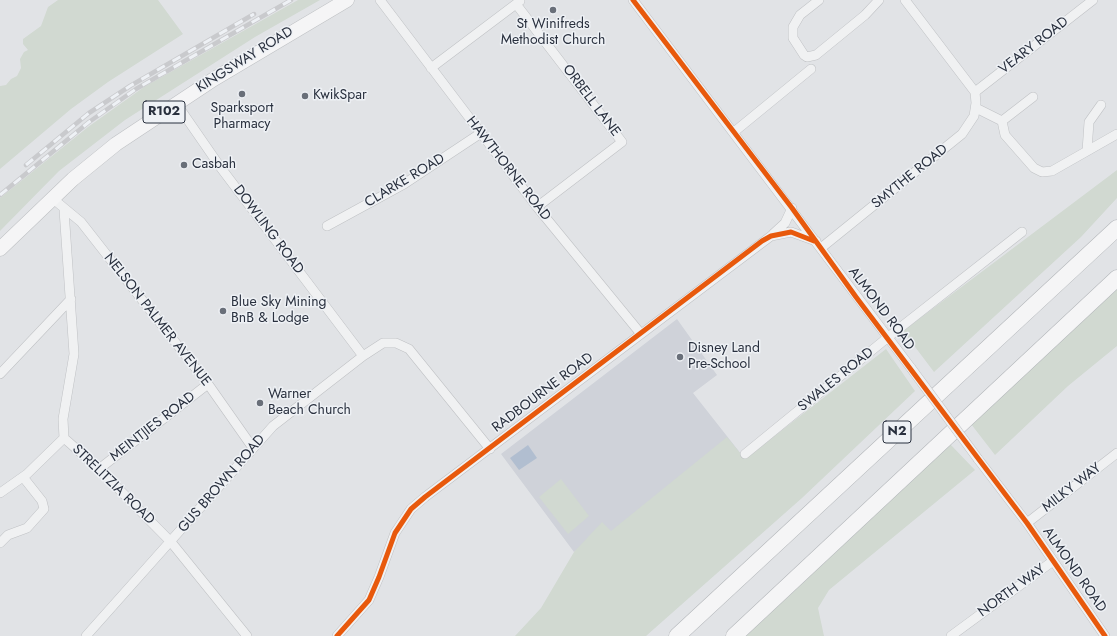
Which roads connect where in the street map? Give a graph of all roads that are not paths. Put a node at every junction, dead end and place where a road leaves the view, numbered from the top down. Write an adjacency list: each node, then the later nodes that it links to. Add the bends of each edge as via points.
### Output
1 (347, 0): 13 (main road, KINGSWAY ROAD / R102, via 298,27)
2 (380, 0): 9 (street, HAWTHORNE ROAD)
3 (633, 0): 17 (street, ALMOND ROAD)
4 (820, 0): 5 (street, via 800,15 793,27 793,38 808,57 816,55 865,15)
5 (879, 0)
6 (905, 0): 11 (street)
7 (1093, 0): 11 (street, VEARY ROAD)
8 (519, 2): 9 (street); 22 (street, ORBELL LANE, via 622,142)
9 (431, 68): 18 (street, HAWTHORNE ROAD)
10 (810, 69): 17 (street)
11 (975, 92): 15 (street, SMYTHE ROAD)
12 (1033, 97): 16 (street)
13 (176, 103): 21 (main road, KINGSWAY ROAD / R102, via 98,157); 35 (street, DOWLING ROAD)
14 (1101, 105): 20 (street, via 1089,122)
15 (976, 108): 16 (street); 29 (street, SMYTHE ROAD, via 962,134)
16 (1002, 121): 20 (street, via 1005,135 1038,171 1052,171)
17 (734, 132): 23 (street, ALMOND ROAD)
18 (481, 133): 22 (street, HAWTHORNE ROAD); 25 (street, CLARKE ROAD, via 404,184)
19 (1117, 134): 20 (street)
20 (1087, 151)
21 (52, 198): 24 (street, NELSON PALMER AVENUE); 30 (main road, KINGSWAY ROAD / R102)
22 (537, 207): 33 (street, HAWTHORNE ROAD)
23 (792, 208): 28 (street, via 785,223); 29 (street, ALMOND ROAD)
24 (64, 210): 32 (street, STRELITZIA ROAD); 37 (street, NELSON PALMER AVENUE, via 81,222)
25 (327, 226)
26 (1117, 228): 53 (highway, N2)
27 (1022, 232): 34 (street, SWALES ROAD)
28 (770, 236): 29 (street, RADBOURNE ROAD, via 791,232); 33 (street, RADBOURNE ROAD)
29 (818, 244): 34 (street, ALMOND ROAD)
30 (0, 249)
31 (1117, 278): 54 (highway, N2)
32 (71, 299): 36 (street); 38 (street, STRELITZIA ROAD, via 73,360 63,419)
33 (641, 334): 40 (street, RADBOURNE ROAD)
34 (887, 338): 42 (street, SWALES ROAD); 46 (street, ALMOND ROAD, bridge)
35 (363, 356): 39 (street, GUS BROWN ROAD, via 273,426); 40 (street, GUS BROWN ROAD, via 383,344 404,345 416,355)
36 (0, 374)
37 (208, 384): 39 (street, NELSON PALMER AVENUE); 43 (street, MEINTJIES ROAD)
38 (64, 438): 43 (street, STRELITZIA ROAD); 44 (street)
39 (253, 448): 47 (street, GUS BROWN ROAD)
40 (490, 449): 52 (street, RADBOURNE ROAD, via 411,509 395,533 364,608)
41 (1117, 453): 46 (street, MILKY WAY)
42 (745, 454)
43 (99, 469): 47 (street, STRELITZIA ROAD)
44 (23, 477): 45 (street); 48 (street, via 42,501 44,509 27,528 8,535)
45 (0, 493)
46 (1026, 523): 49 (street, ALMOND ROAD)
47 (171, 542): 50 (street, GUS BROWN ROAD); 51 (street, STRELITZIA ROAD)
48 (0, 543)
49 (1053, 561): 55 (street, NORTH WAY); 56 (street, ALMOND ROAD)
50 (86, 636)
51 (247, 636)
52 (337, 636)
53 (677, 636)
54 (734, 636)
55 (951, 636)
56 (1105, 636)

